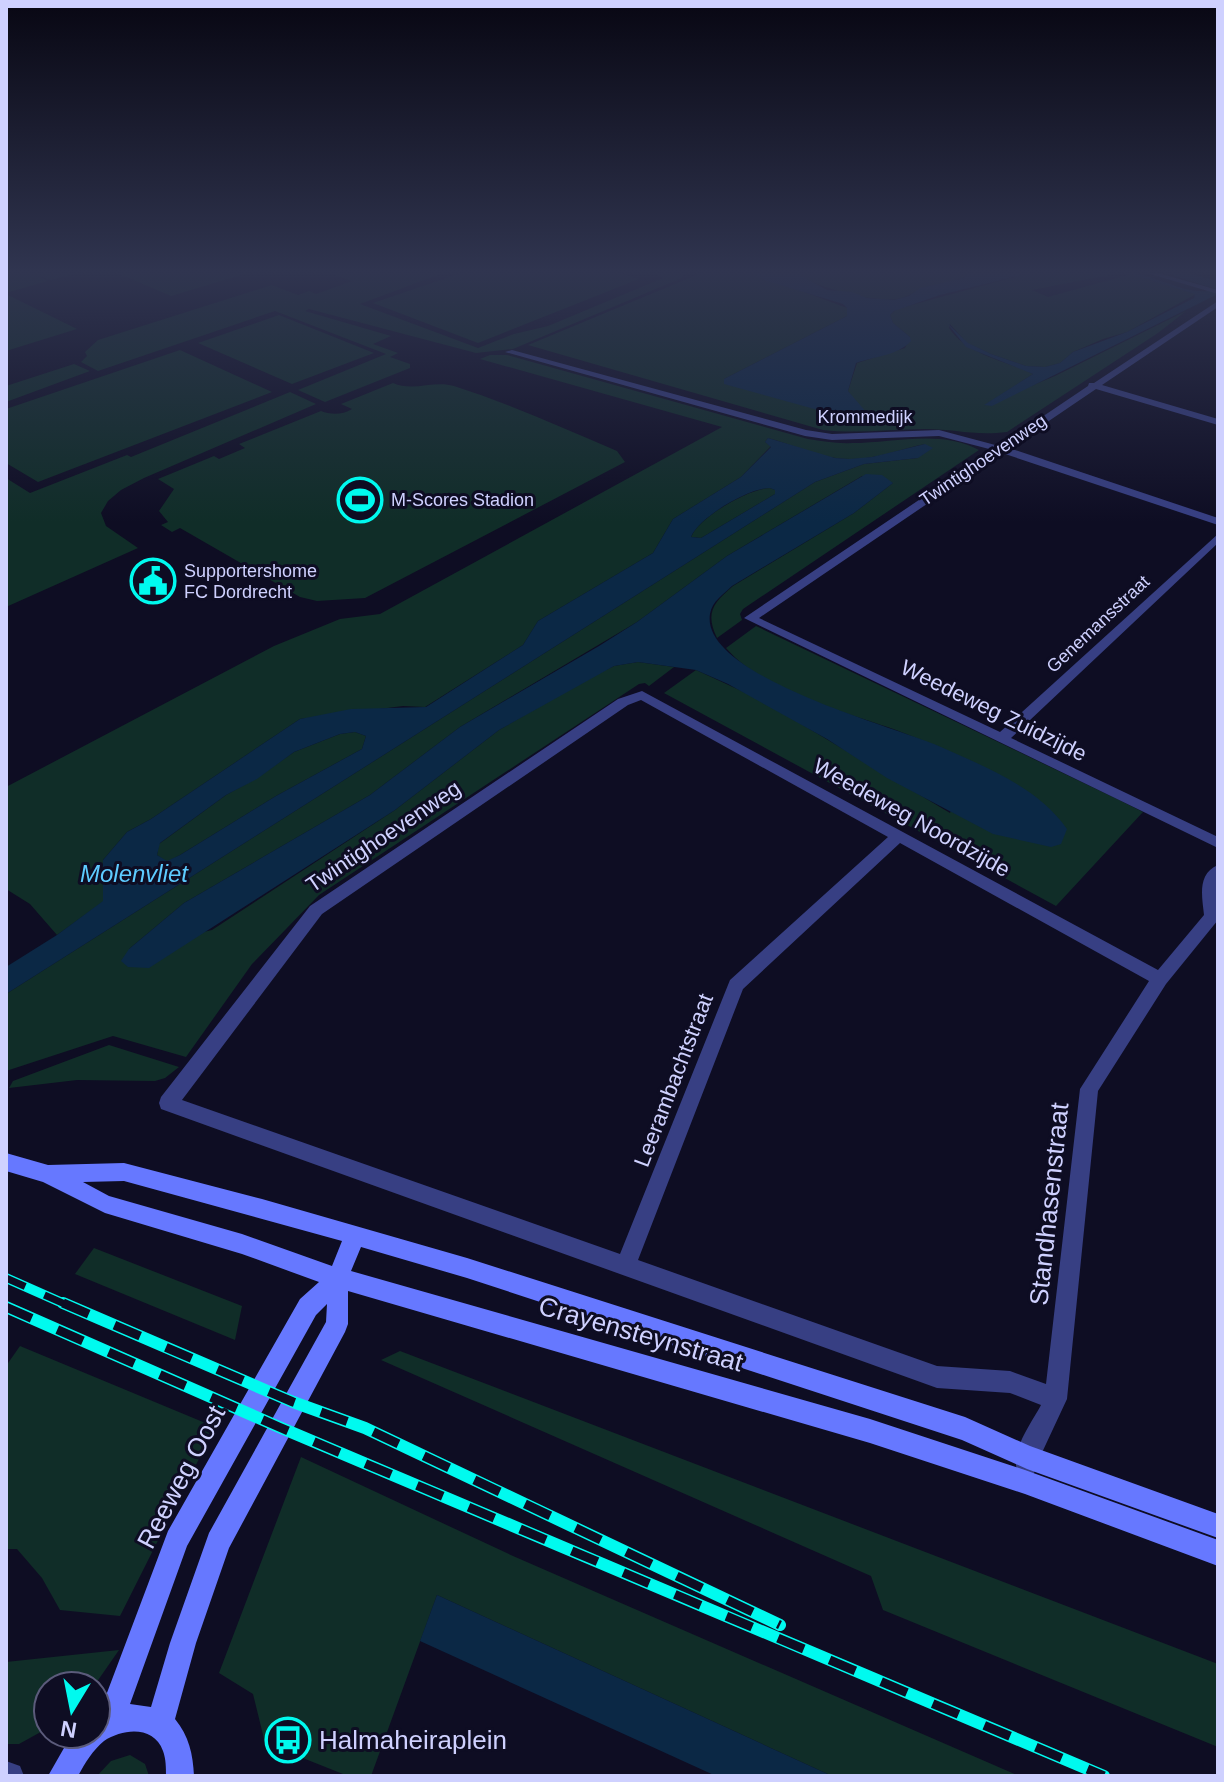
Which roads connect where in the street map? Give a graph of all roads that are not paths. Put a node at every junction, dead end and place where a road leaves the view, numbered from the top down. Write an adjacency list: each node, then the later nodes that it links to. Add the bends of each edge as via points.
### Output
1 (524, 356): 5 (street, Krommedijk, via 805,433 939,433)
2 (1136, 356): 3 (street, Twintighoevenweg)
3 (1092, 385): 4 (street); 5 (street, Twintighoevenweg)
4 (1218, 422)
5 (1001, 449): 6 (street, Krommedijk); 8 (street, Twintighoevenweg)
6 (1218, 522)
7 (1218, 537): 10 (street, Genemansstraat)
8 (750, 618): 10 (street, Weedeweg Zuidzijde)
9 (642, 695): 11 (street, Weedeweg Noordzijde); 18 (street, Twintighoevenweg, via 623,702 316,910 168,1103)
10 (1002, 738): 12 (street, Weedeweg Zuidzijde)
11 (899, 835): 14 (street, Weedeweg Noordzijde); 18 (street, Leerambachtstraat, via 736,985)
12 (1218, 843)
13 (1218, 871): 14 (street, Standhasenstraat, via 1209,884 1212,916)
14 (1160, 979): 20 (street, Standhasenstraat, via 1089,1089)
15 (6, 1162): 16 (main road, Crayensteynstraat)
16 (48, 1174): 17 (main road, Crayensteynstraat, via 124,1172); 19 (main road, Crayensteynstraat, via 105,1204)
17 (355, 1236): 19 (main road, Reeweg Oost); 21 (main road, Crayensteynstraat, via 950,1424)
18 (626, 1265): 20 (street, via 937,1377 1010,1382)
19 (338, 1278): 22 (main road, Crayensteynstraat, via 870,1431); 25 (main road, Reeweg Oost, via 308,1307 177,1540); 27 (main road, Reeweg Oost, via 337,1324 218,1542)
20 (1056, 1399): 21 (street, Standhasenstraat)
21 (1027, 1457): 22 (street, Standhasenstraat); 23 (main road, Crayensteynstraat)
22 (1025, 1482): 24 (main road, Crayensteynstraat)
23 (1218, 1526)
24 (1218, 1553)
25 (112, 1698)
26 (112, 1723): 27 (main road, via 128,1716)
27 (160, 1724): 30 (main road, via 171,1735)
28 (77, 1750): 29 (main road, Reeweg Oost)
29 (62, 1776)
30 (180, 1776)

